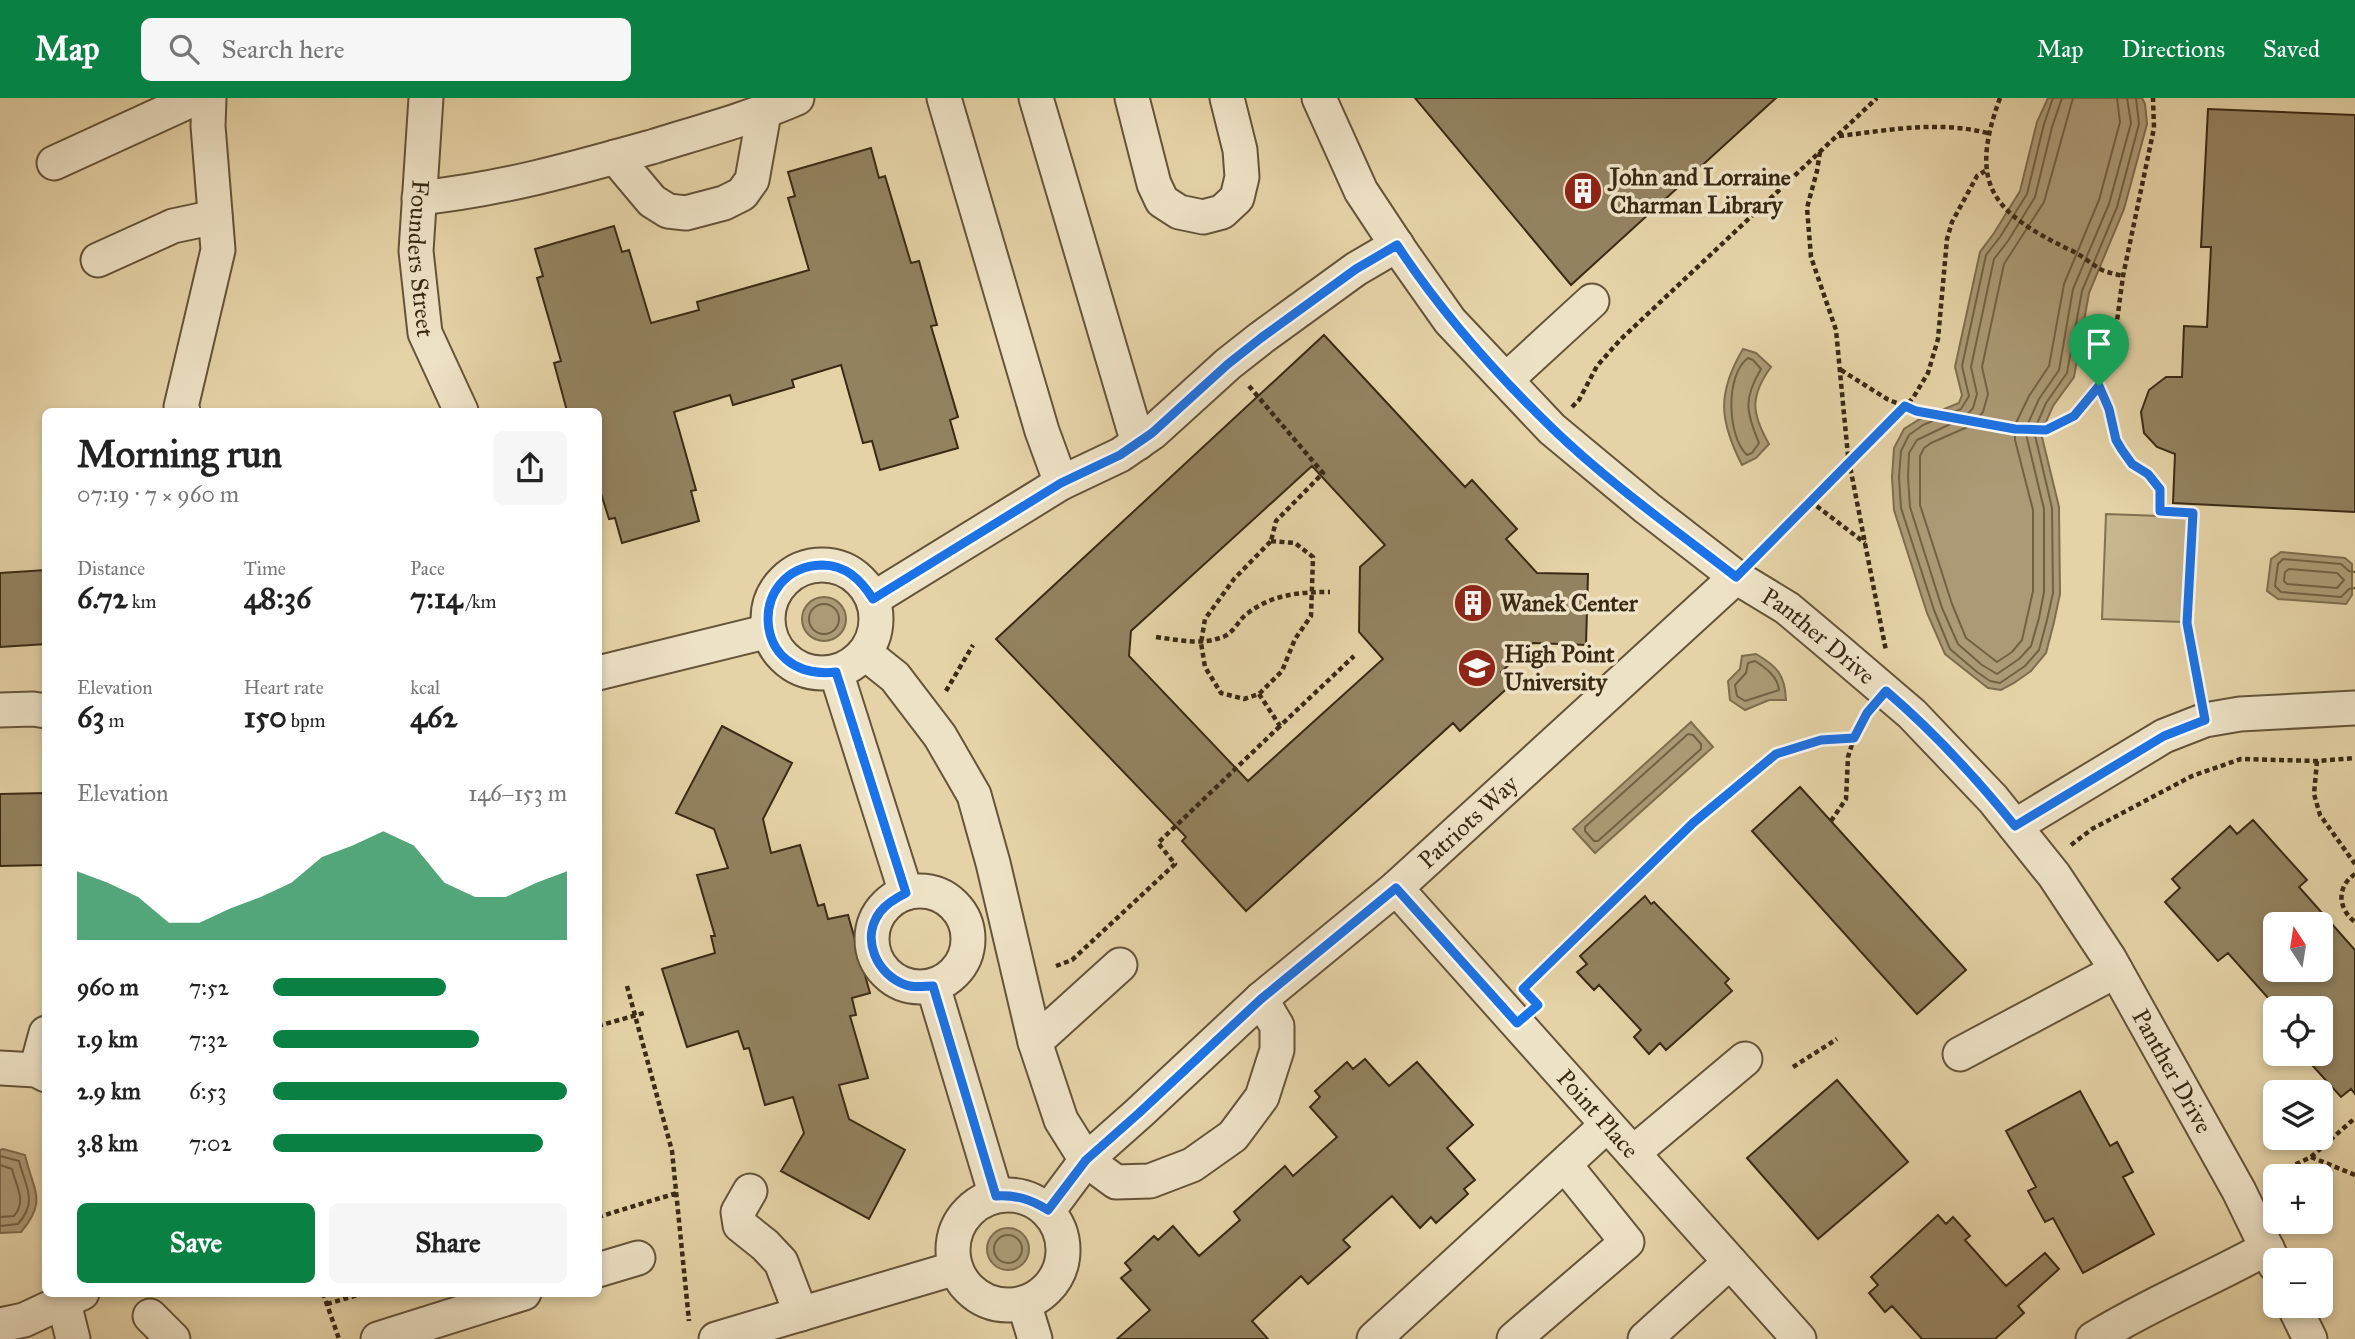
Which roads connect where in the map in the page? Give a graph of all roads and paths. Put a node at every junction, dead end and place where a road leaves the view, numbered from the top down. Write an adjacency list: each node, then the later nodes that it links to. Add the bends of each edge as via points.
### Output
1 (195, 98): 18 (street)
2 (209, 98): 21 (street)
3 (426, 98): 20 (street, Founders Street)
4 (797, 98): 13 (street)
5 (944, 98): 36 (street)
6 (1036, 98): 34 (street)
7 (1132, 98): 8 (street, via 1162,201 1179,212 1203,217 1222,212 1237,198 1242,177)
8 (1227, 98)
9 (1319, 98): 22 (street, Panther Drive, via 1361,191)
10 (1877, 98): 15 (path)
11 (2000, 98): 14 (path)
12 (2154, 98): 24 (path, via 2154,128)
13 (764, 113): 17 (street); 17 (street, via 752,180 742,194 724,203 686,213 668,211 652,201)
14 (1991, 134): 15 (path, via 1954,127 1916,127); 19 (path)
15 (1838, 136): 16 (path)
16 (1820, 152): 26 (path, via 1807,208 1808,232 1811,257 1836,330); 33 (path, via 1620,340 1597,366 1579,400)
17 (615, 157): 20 (street, via 507,186)
18 (54, 163)
19 (1985, 171): 24 (path, via 2003,207 2016,220 2102,269); 30 (path, via 1952,222 1937,340 1928,373)
20 (419, 198): 32 (street, Founders Street, via 416,251 425,333)
21 (215, 217): 23 (street, via 173,226); 31 (street, via 218,250)
22 (1397, 245): 27 (street, Panther Drive, via 1450,321); 34 (street, via 1261,338)
23 (98, 260)
24 (2123, 276): 29 (path, via 2115,336)
25 (1592, 301): 27 (street)
26 (1840, 370): 30 (path); 35 (path)
27 (1506, 380): 33 (street, Panther Drive)
28 (1248, 385): 38 (path, via 1323,473 1276,522)
29 (2099, 386): 30 (path, via 2074,416 2046,430 2015,429); 58 (path, via 2116,440 2132,464 2160,489 2160,513 2193,513 2185,622)
30 (1905, 406): 35 (path)
31 (182, 408)
32 (460, 408)
33 (1552, 429): 40 (street, Panther Drive)
34 (1138, 443): 36 (street)
35 (1849, 461): 37 (path); 39 (path)
36 (1061, 483): 43 (street)
37 (1810, 501): 39 (path); 40 (path)
38 (1271, 541): 41 (path, via 1294,543 1313,557); 46 (path, via 1234,579 1205,619)
39 (1865, 543): 52 (path, via 1888,660)
40 (1736, 577): 52 (street, Panther Drive, via 1787,608); 68 (street, Patriots Way)
41 (1314, 592): 42 (path); 46 (path, via 1270,599 1245,614 1228,635); 53 (path, via 1311,617 1295,639 1282,671)
42 (1330, 592)
43 (873, 599): 44 (street, via 863,583 848,572 830,565 811,566 795,572 776,590 768,614); 48 (street, via 874,636)
44 (769, 631): 50 (street); 51 (street, via 786,661 819,674)
45 (1156, 637): 46 (path)
46 (1201, 643): 53 (path, via 1205,667 1221,694 1244,699)
47 (973, 645): 54 (path)
48 (865, 653): 51 (street); 82 (street, via 895,677 940,736 974,795)
49 (1354, 656): 59 (path)
50 (602, 672)
51 (836, 672): 69 (street)
52 (1886, 691): 60 (path); 64 (street, Panther Drive)
53 (1259, 694): 59 (path)
54 (942, 698)
55 (2355, 708): 58 (street)
56 (0, 710): 57 (street)
57 (42, 710)
58 (2205, 720): 64 (street, via 2164,736)
59 (1280, 726): 72 (path, via 1158,843 1175,864 1072,960)
60 (1854, 738): 63 (path, via 1846,799); 79 (path, via 1821,740 1776,754 1693,823 1523,989 1538,1005)
61 (2355, 758): 62 (path)
62 (2317, 761): 65 (path, via 2241,759 2192,776 2092,830); 66 (path, via 2314,794 2320,815)
63 (1832, 821)
64 (2015, 826): 65 (street, Panther Drive)
65 (2045, 864): 73 (street, Panther Drive)
66 (2355, 864)
67 (2355, 874): 70 (path, via 2346,882 2341,899 2342,908)
68 (1396, 888): 76 (street, Patriots Way); 79 (street, Point Place)
69 (906, 893): 75 (street, via 879,913 871,937 873,953 894,980 909,987); 75 (street, via 923,891 949,900 968,927 969,944 960,967)
70 (2355, 922)
71 (1120, 965): 82 (street)
72 (1056, 966)
73 (2116, 971): 83 (street); 96 (street, Panther Drive)
74 (627, 986): 78 (path)
75 (933, 986): 98 (street)
76 (1261, 999): 92 (street, Patriots Way); 92 (street, via 1277,1026 1277,1050 1262,1097 1233,1136 1192,1165 1150,1181 1116,1182)
77 (644, 1013): 78 (path)
78 (635, 1015): 80 (path); 97 (path, via 672,1151)
79 (1517, 1023): 89 (street, Point Place)
80 (602, 1025)
81 (1837, 1039): 85 (path)
82 (1035, 1042): 92 (street, via 1061,1121)
83 (1961, 1054)
84 (1745, 1059): 90 (street)
85 (1793, 1067)
86 (0, 1068): 87 (street)
87 (41, 1073)
88 (2355, 1118): 91 (path)
89 (1607, 1125): 90 (street, Point Place); 93 (street)
90 (1633, 1153): 104 (street, Point Place)
91 (2311, 1157): 94 (path); 96 (path)
92 (1086, 1160): 99 (street, Patriots Way)
93 (1564, 1165): 121 (street); 122 (street, via 1627,1242)
94 (2355, 1175)
95 (750, 1191): 113 (street, via 738,1212 740,1226 781,1262)
96 (2239, 1191): 101 (street, Panther Drive)
97 (677, 1193): 100 (path); 116 (path, via 683,1276)
98 (996, 1196): 99 (street, via 1014,1195); 105 (street, via 972,1209 956,1232)
99 (1048, 1210): 111 (street, via 1064,1244 1062,1264 1055,1280)
100 (602, 1216)
101 (2267, 1248)
102 (638, 1258): 106 (street)
103 (2263, 1259): 125 (street, via 2225,1271 2130,1316)
104 (1730, 1262): 123 (street); 124 (street, Point Place)
105 (956, 1268): 111 (street, via 976,1295 991,1303); 113 (street)
106 (602, 1269)
107 (324, 1297): 112 (path)
108 (351, 1297): 112 (path)
109 (511, 1297): 119 (street)
110 (73, 1298): 115 (street, via 24,1320); 117 (street)
111 (1024, 1303): 120 (street)
112 (327, 1304): 118 (path)
113 (801, 1314): 116 (street)
114 (2300, 1318): 126 (street)
115 (0, 1325)
116 (703, 1333)
117 (73, 1339)
118 (339, 1339)
119 (378, 1339)
120 (1035, 1339)
121 (1374, 1339)
122 (1514, 1339)
123 (1645, 1339)
124 (1799, 1339)
125 (2093, 1339)
126 (2310, 1339)

